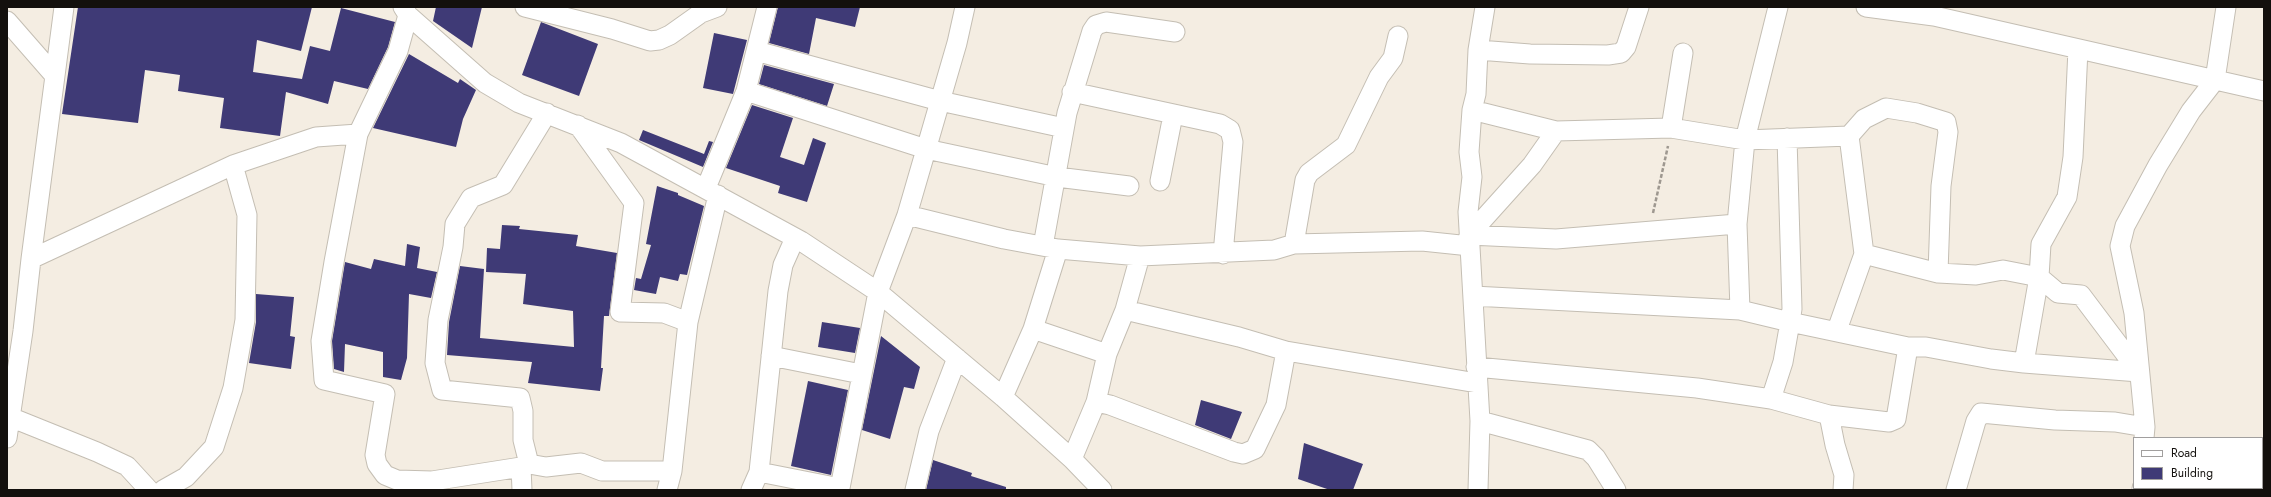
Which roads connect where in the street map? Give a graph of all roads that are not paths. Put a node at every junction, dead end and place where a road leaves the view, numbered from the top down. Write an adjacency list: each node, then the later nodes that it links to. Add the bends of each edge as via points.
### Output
1 (64, 7): 19 (street)
2 (525, 7): 3 (street, via 612,28 650,41 670,35 701,13)
3 (716, 7)
4 (767, 7): 17 (street)
5 (965, 7): 24 (street)
6 (1486, 7): 16 (street)
7 (1639, 7): 16 (street, via 1622,53 1530,54)
8 (1778, 7): 35 (street)
9 (1866, 7): 15 (street, via 1934,16)
10 (2226, 7): 20 (street)
11 (406, 11): 26 (street, via 485,83 519,103); 32 (street, via 398,51)
12 (7, 21): 19 (street)
13 (1176, 32): 23 (street, via 1106,22 1096,24)
14 (1398, 36): 46 (street, via 1392,58 1346,145 1309,173 1305,180)
15 (2078, 49): 20 (street); 53 (street, via 2073,157 2067,197 2041,244)
16 (1478, 50): 25 (street, via 1476,94)
17 (756, 51): 21 (street); 24 (street)
18 (1683, 53): 30 (street)
19 (55, 76): 51 (street)
20 (2215, 80): 22 (street); 68 (street, via 2191,111 2125,226 2120,246 2134,313)
21 (746, 91): 36 (street); 41 (street)
22 (2264, 91)
23 (1072, 92): 27 (street); 29 (street)
24 (940, 101): 29 (street); 36 (street)
25 (1472, 110): 31 (street); 45 (street, via 1469,152 1472,177 1468,212)
26 (547, 113): 28 (street); 80 (street, via 502,185 471,198 455,224 454,247 438,320 435,363 442,390 520,398 523,411 523,440 529,464 546,467 581,463 602,471)
27 (1174, 115): 39 (street); 48 (street, via 1220,124 1230,130 1232,142)
28 (578, 125): 41 (street, via 621,143); 58 (street, via 634,203 620,312 664,313)
29 (1064, 128): 38 (street)
30 (1671, 128): 31 (street); 35 (street)
31 (1556, 132): 45 (street)
32 (358, 134): 37 (street, via 316,137); 85 (street, via 321,341 324,380 385,394 375,455 377,464 385,474 397,480 432,481 521,467)
33 (1849, 136): 34 (street); 49 (street); 52 (street, via 1864,119 1886,108 1917,113 1946,122 1948,132 1941,186)
34 (1787, 138): 35 (street); 59 (street, via 1792,309)
35 (1745, 140): 43 (street)
36 (926, 149): 38 (street); 42 (street)
37 (233, 165): 51 (street); 84 (street, via 247,215 245,320 233,388 214,447 186,477)
38 (1057, 176): 40 (street); 47 (street)
39 (1160, 181)
40 (1129, 186)
41 (712, 192): 44 (street); 58 (street)
42 (907, 215): 47 (street); 54 (street)
43 (1737, 224): 45 (street, via 1556,239); 57 (street)
44 (795, 238): 54 (street); 65 (street, via 783,265)
45 (1470, 240): 46 (street); 55 (street)
46 (1294, 244): 48 (street, via 1274,250)
47 (1051, 248): 50 (street); 60 (street)
48 (1223, 254): 50 (street)
49 (1864, 254): 52 (street); 61 (street)
50 (1140, 256): 56 (street)
51 (31, 259): 75 (street)
52 (1938, 273): 53 (street, via 1976,275 2003,270)
53 (2039, 277): 67 (street); 68 (street, via 2058,293 2081,296)
54 (878, 292): 66 (street); 69 (street)
55 (1473, 296): 57 (street); 70 (street)
56 (1125, 310): 63 (street); 64 (street)
57 (1740, 310): 59 (street)
58 (688, 322): 80 (street)
59 (1790, 322): 61 (street); 72 (street, via 1783,362)
60 (1033, 329): 64 (street); 71 (street)
61 (1837, 330): 62 (street)
62 (1908, 347): 67 (street); 74 (street, via 1896,419 1889,422)
63 (1286, 351): 70 (street); 73 (street, via 1276,405 1255,449 1243,454)
64 (1107, 354): 73 (street)
65 (771, 356): 69 (street); 81 (street)
66 (957, 358): 71 (street); 88 (street, via 929,431)
67 (2024, 363): 68 (street)
68 (2139, 372): 77 (street)
69 (861, 374): 82 (street)
70 (1476, 375): 72 (street, via 1697,388); 76 (street)
71 (1003, 397): 79 (street)
72 (1771, 399): 74 (street)
73 (1096, 402): 79 (street)
74 (1830, 415): 92 (street, via 1844,475)
75 (10, 417): 78 (street); 83 (street, via 127,466)
76 (1480, 422): 90 (street); 91 (street, via 1588,450)
77 (2145, 432): 93 (street, via 2115,422 2055,420 1981,413 1976,421)
78 (7, 438)
79 (1072, 459): 89 (street)
80 (672, 471): 86 (street)
81 (758, 472): 82 (street); 87 (street)
82 (845, 489)
83 (149, 490)
84 (163, 490)
85 (522, 490)
86 (667, 490)
87 (751, 490)
88 (916, 490)
89 (1102, 490)
90 (1478, 490)
91 (1616, 490)
92 (1844, 490)
93 (1956, 490)

